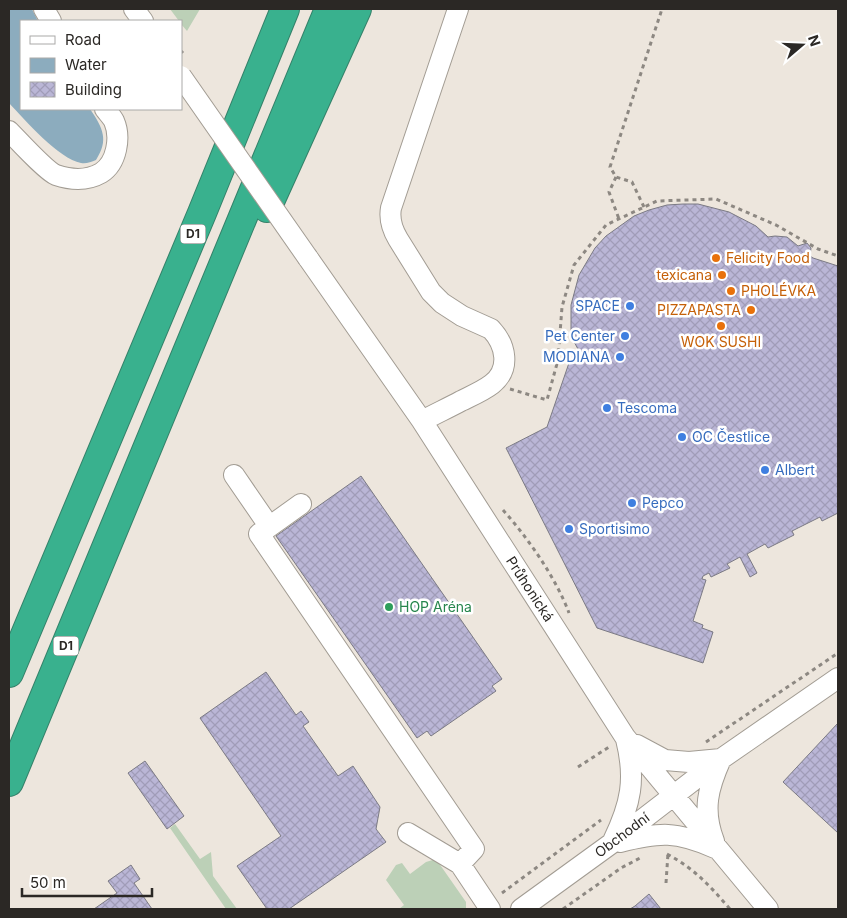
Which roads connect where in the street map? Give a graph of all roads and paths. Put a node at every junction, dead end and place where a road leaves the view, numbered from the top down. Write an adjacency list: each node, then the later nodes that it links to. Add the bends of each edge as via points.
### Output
1 (44, 9): 8 (street)
2 (134, 9): 9 (street)
3 (285, 9): 26 (highway, D1)
4 (330, 9): 17 (highway, D1)
5 (357, 9): 17 (highway, via 234,277)
6 (458, 9): 19 (street, via 416,129 390,219 398,239 431,292 448,308 492,329 503,346 505,361 501,374 492,384)
7 (662, 9): 13 (path, via 610,167)
8 (50, 20)
9 (142, 20)
10 (182, 77): 19 (street, Průhonická, bridge)
11 (106, 110): 12 (street, via 114,120 118,135 112,161 102,172 83,179 54,174)
12 (9, 131)
13 (616, 177): 14 (path, via 632,182); 15 (path, via 609,192)
14 (644, 208): 15 (path); 16 (path, via 657,201 716,199)
15 (619, 219): 18 (path, via 606,226 574,266 562,307 558,360 547,400 510,389)
16 (838, 256)
17 (179, 373): 32 (highway, D1)
18 (502, 394)
19 (422, 421): 28 (street, Průhonická)
20 (234, 475): 23 (street)
21 (301, 504): 23 (street)
22 (502, 509): 24 (path, via 520,529 563,596)
23 (268, 526): 40 (street, via 259,534 474,849)
24 (569, 614)
25 (838, 653): 29 (path)
26 (9, 673)
27 (838, 678): 31 (street, Obchodní)
28 (617, 742): 30 (path); 31 (street, Obchodní, via 665,760); 33 (street, Průhonická); 36 (street, via 631,763 631,790)
29 (700, 746)
30 (612, 754)
31 (721, 759): 33 (street, Obchodní); 37 (street, via 707,808 708,826)
32 (9, 782)
33 (674, 796): 36 (street, Obchodní); 37 (street, Průhonická)
34 (605, 812): 41 (path, via 601,820)
35 (408, 833): 40 (street)
36 (612, 843): 37 (street, via 671,834); 42 (street, Obchodní)
37 (717, 849): 45 (street, Průhonická)
38 (647, 854): 43 (path, via 621,868)
39 (661, 854): 44 (path, via 668,854 704,879)
40 (460, 864): 41 (street)
41 (488, 907)
42 (521, 909)
43 (563, 909)
44 (730, 909)
45 (768, 909)

